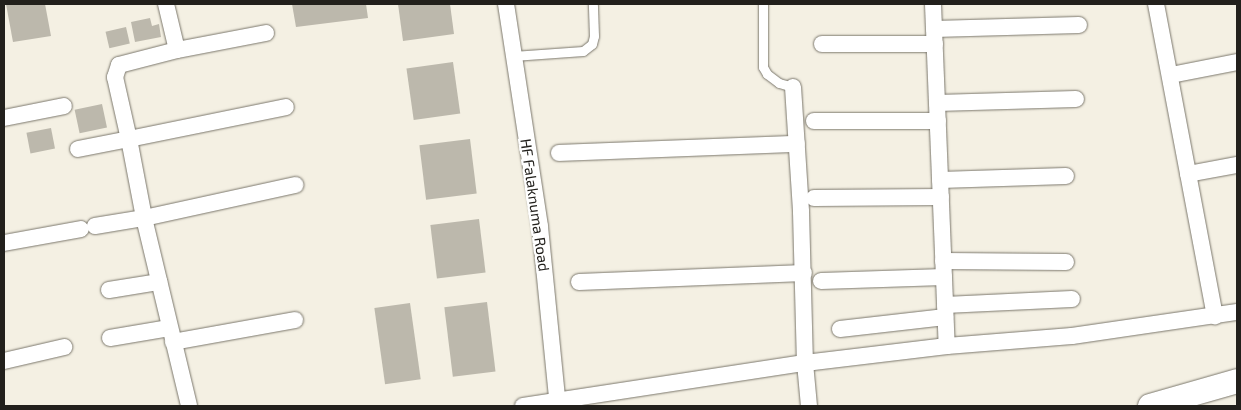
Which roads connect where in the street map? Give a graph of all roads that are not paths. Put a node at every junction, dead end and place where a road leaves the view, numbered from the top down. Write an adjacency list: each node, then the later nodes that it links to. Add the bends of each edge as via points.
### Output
1 (166, 4): 11 (street)
2 (506, 4): 12 (street, HF Falaknuma Road)
3 (593, 4): 12 (lane, via 594,36 592,44 583,51)
4 (762, 4): 15 (lane, via 764,67 767,74)
5 (933, 4): 9 (street)
6 (1156, 4): 14 (street)
7 (1079, 25): 9 (street)
8 (266, 33): 11 (street)
9 (934, 37): 10 (street); 17 (street)
10 (822, 44)
11 (178, 50): 23 (street, via 126,62 116,70)
12 (513, 56): 56 (street, HF Falaknuma Road, via 540,227)
13 (1237, 62): 14 (street)
14 (1171, 75): 28 (street)
15 (793, 87): 24 (street)
16 (1076, 99): 17 (street)
17 (937, 103): 22 (street)
18 (64, 106): 20 (street)
19 (286, 107): 23 (street)
20 (4, 118)
21 (814, 120): 22 (street)
22 (938, 121): 30 (street)
23 (129, 139): 25 (street); 34 (street)
24 (797, 144): 26 (street); 38 (street)
25 (78, 149)
26 (559, 153)
27 (1237, 165): 28 (street)
28 (1188, 174): 46 (street)
29 (1066, 176): 30 (street)
30 (940, 180): 33 (street)
31 (296, 185): 34 (street)
32 (814, 198): 33 (street)
33 (941, 198): 37 (street)
34 (144, 218): 35 (street); 40 (street)
35 (4, 243)
36 (1066, 262): 37 (street)
37 (944, 269): 39 (street); 44 (street)
38 (804, 273): 41 (street); 54 (street)
39 (822, 281)
40 (160, 282): 42 (street); 49 (street)
41 (579, 282)
42 (109, 290)
43 (1072, 299): 44 (street)
44 (945, 311): 48 (street); 51 (street)
45 (1237, 312): 46 (street)
46 (1215, 316): 51 (street, via 1072,336)
47 (295, 320): 49 (street)
48 (840, 330)
49 (171, 335): 50 (street); 57 (street)
50 (110, 338)
51 (947, 346): 54 (street)
52 (64, 347): 53 (street)
53 (4, 362)
54 (805, 363): 56 (street); 59 (street)
55 (1237, 381): 60 (street)
56 (557, 404): 58 (street)
57 (189, 406)
58 (523, 406)
59 (809, 406)
60 (1150, 406)

